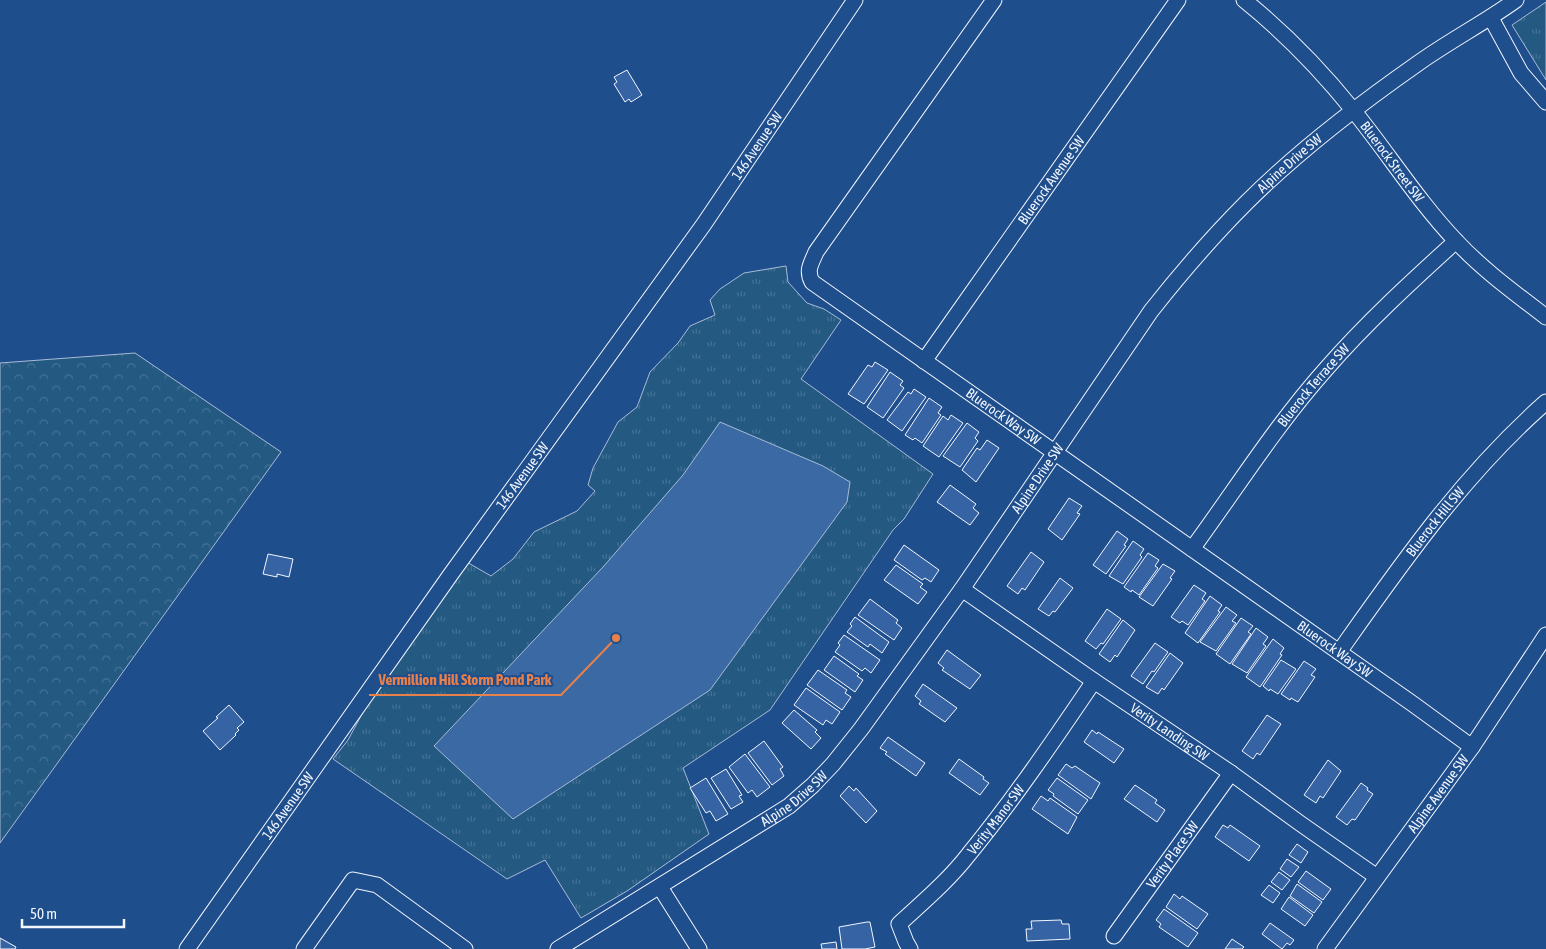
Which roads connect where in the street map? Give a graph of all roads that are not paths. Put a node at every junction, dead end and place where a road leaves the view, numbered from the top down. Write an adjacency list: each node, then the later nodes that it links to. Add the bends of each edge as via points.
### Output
1 (855, 0): 24 (street, 146 Avenue SW, via 704,224)
2 (994, 0): 11 (street, Bluerock Way SW, via 820,246 809,267 808,275 812,282)
3 (1178, 0): 11 (street, Bluerock Avenue SW)
4 (1244, 0): 8 (street, Bluerock Street SW, via 1295,44)
5 (1516, 0): 6 (street, Alpine Drive SW)
6 (1491, 18): 7 (street, via 1521,73); 8 (street, Alpine Drive SW, via 1419,62)
7 (1546, 102)
8 (1353, 110): 9 (street, Bluerock Street SW); 13 (street, Alpine Drive SW, via 1248,202 1184,269 1150,310)
9 (1456, 241): 10 (street, Bluerock Street SW, via 1492,276); 14 (street, Bluerock Terrace SW, via 1401,291 1325,370 1262,450)
10 (1546, 317)
11 (924, 362): 13 (street, Bluerock Way SW)
12 (1546, 402): 17 (street, Bluerock Hill SW, via 1489,456 1454,496 1414,546)
13 (1055, 453): 14 (street, Bluerock Way SW); 15 (street, Alpine Drive SW)
14 (1192, 549): 17 (street, Bluerock Way SW)
15 (962, 589): 18 (street, Verity Landing SW); 22 (street, Alpine Drive SW, via 861,729 813,786 789,806)
16 (1546, 635): 19 (street, Alpine Avenue SW)
17 (1339, 652): 19 (street, Bluerock Way SW)
18 (1094, 681): 20 (street, Verity Landing SW); 29 (street, Verity Manor SW, via 1036,767 968,856 899,924)
19 (1472, 746): 21 (street, Alpine Avenue SW)
20 (1231, 773): 21 (street, Verity Landing SW); 23 (street, Verity Place SW)
21 (1377, 877): 30 (street, Alpine Avenue SW)
22 (660, 886): 27 (street, Alpine Drive SW); 28 (street)
23 (1114, 936)
24 (187, 949)
25 (304, 949): 26 (street, via 353,880 377,885)
26 (465, 949)
27 (558, 949)
28 (699, 949)
29 (910, 949)
30 (1325, 949)

